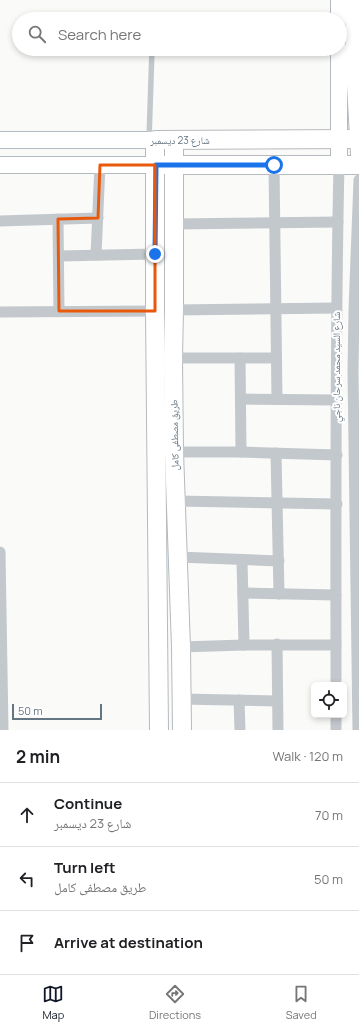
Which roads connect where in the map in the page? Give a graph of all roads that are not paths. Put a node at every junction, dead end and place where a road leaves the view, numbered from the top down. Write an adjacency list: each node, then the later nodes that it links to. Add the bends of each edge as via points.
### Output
1 (339, 0): 3 (street)
2 (354, 0): 6 (street)
3 (339, 12)
4 (152, 56): 8 (lane)
5 (339, 56): 10 (street, شارع السيد محمد سرحان ناجي)
6 (357, 67): 11 (street)
7 (0, 140): 8 (street, شارع 23 ديسمبر)
8 (152, 140): 9 (main road, شارع 23 ديسمبر); 14 (main road, طريق مصطفى كامل)
9 (174, 140): 10 (main road, شارع 23 ديسمبر); 15 (main road, طريق مصطفى كامل)
10 (339, 140): 11 (main road, شارع 23 ديسمبر); 17 (street, شارع السيد محمد سرحان ناجي)
11 (359, 144)
12 (0, 164): 13 (street)
13 (100, 165): 14 (street); 20 (street)
14 (156, 165): 15 (main road); 27 (main road, طريق مصطفى كامل)
15 (174, 165): 16 (main road); 25 (main road, طريق مصطفى كامل)
16 (274, 165): 17 (main road); 23 (street)
17 (339, 165): 18 (main road); 24 (street, شارع السيد محمد سرحان ناجي)
18 (359, 165)
19 (359, 180): 26 (street, شارع السيد محمد سرحان ناجي)
20 (98, 218): 21 (street); 28 (street)
21 (58, 219): 22 (street); 29 (street)
22 (0, 222)
23 (274, 222): 24 (street); 25 (street); 30 (street)
24 (338, 222): 31 (street, شارع السيد محمد سرحان ناجي)
25 (174, 224): 32 (main road, طريق مصطفى كامل)
26 (358, 233): 33 (street, شارع السيد محمد سرحان ناجي)
27 (155, 254): 28 (street); 35 (main road, طريق مصطفى كامل)
28 (96, 255): 29 (street)
29 (58, 256): 34 (street)
30 (276, 308): 31 (street); 32 (street); 39 (street)
31 (336, 308): 43 (street, شارع السيد محمد سرحان ناجي)
32 (174, 310): 37 (main road, طريق مصطفى كامل)
33 (356, 310): 40 (street, شارع السيد محمد سرحان ناجي)
34 (59, 311): 35 (street); 36 (street)
35 (155, 311): 75 (main road, طريق مصطفى كامل)
36 (0, 312)
37 (173, 358): 38 (street); 45 (main road, طريق مصطفى كامل)
38 (240, 358): 39 (street); 41 (street)
39 (276, 358): 42 (street)
40 (356, 372): 44 (street, شارع السيد محمد سرحان ناجي)
41 (241, 399): 42 (street); 46 (street)
42 (277, 399): 43 (street)
43 (336, 400): 48 (street, شارع السيد محمد سرحان ناجي)
44 (357, 444): 52 (street, شارع السيد محمد سرحان ناجي)
45 (174, 452): 46 (street); 49 (main road, طريق مصطفى كامل)
46 (241, 452): 47 (street)
47 (276, 453): 48 (street); 50 (street)
48 (337, 455): 51 (street, شارع السيد محمد سرحان ناجي)
49 (176, 501): 50 (street); 54 (main road, طريق مصطفى كامل)
50 (278, 502): 51 (street); 56 (street)
51 (336, 504): 61 (street, شارع السيد محمد سرحان ناجي)
52 (357, 518): 58 (street, شارع السيد محمد سرحان ناجي)
53 (0, 552): 57 (street)
54 (178, 557): 55 (street); 66 (main road, طريق مصطفى كامل)
55 (242, 560): 56 (street); 59 (street)
56 (279, 561): 60 (street)
57 (0, 569): 62 (street)
58 (357, 583): 67 (street, شارع السيد محمد سرحان ناجي)
59 (243, 593): 60 (street); 65 (street)
60 (280, 594): 61 (street)
61 (336, 594): 64 (street, شارع السيد محمد سرحان ناجي)
62 (1, 638): 74 (street)
63 (277, 644): 64 (street); 65 (street); 71 (street)
64 (336, 644): 68 (street, شارع السيد محمد سرحان ناجي)
65 (244, 645): 66 (street)
66 (181, 647): 69 (main road, طريق مصطفى كامل)
67 (358, 656): 73 (street, شارع السيد محمد سرحان ناجي)
68 (336, 682)
69 (181, 699): 70 (street); 76 (main road, طريق مصطفى كامل)
70 (239, 700): 71 (street); 77 (street)
71 (277, 701): 78 (street)
72 (336, 718): 79 (street)
73 (358, 727)
74 (3, 730)
75 (159, 730)
76 (182, 730)
77 (240, 730)
78 (278, 730)
79 (336, 730)

